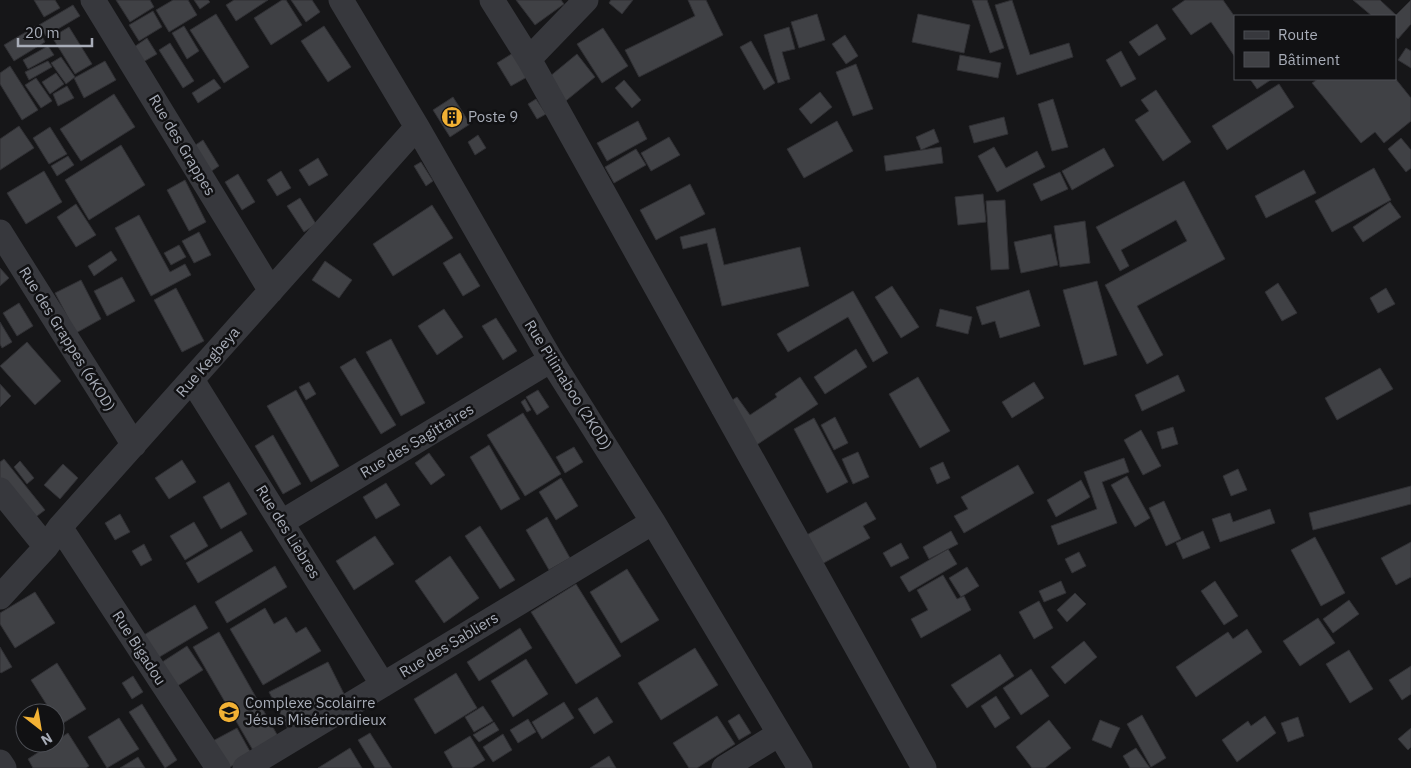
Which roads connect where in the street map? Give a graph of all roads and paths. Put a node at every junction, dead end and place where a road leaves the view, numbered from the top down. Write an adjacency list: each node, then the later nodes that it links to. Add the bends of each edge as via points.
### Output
1 (93, 0): 8 (street, Rue des Grappes)
2 (341, 0): 6 (street, Rue Pilimaboo (2KOD))
3 (492, 0): 5 (street)
4 (586, 0): 5 (street)
5 (529, 59): 26 (street)
6 (417, 127): 8 (street, Rue Kegbeya); 9 (street, Rue Pilimaboo (2KOD))
7 (0, 232): 11 (street, Rue des Grappes (6KOD))
8 (271, 291): 10 (street, Rue Kegbeya)
9 (551, 360): 13 (street, Rue des Sagittaires); 14 (street, Rue Pilimaboo (2KOD))
10 (192, 380): 11 (street, Rue Kegbeya); 13 (street, Rue des Liebres)
11 (134, 445): 15 (street, Rue Kegbeya)
12 (0, 490): 16 (street)
13 (282, 522): 18 (street, Rue des Liebres)
14 (653, 522): 18 (street, Rue des Sabliers); 19 (street, Rue Pilimaboo (2KOD))
15 (60, 527): 16 (street, Rue Kegbeya); 22 (street, Rue Bigadou)
16 (46, 548): 17 (street, Rue Kegbeya)
17 (0, 597)
18 (383, 685): 23 (street, Rue des Sabliers)
19 (779, 734): 24 (street); 25 (street, Rue Pilimaboo (2KOD))
20 (0, 762): 21 (street)
21 (4, 768)
22 (218, 768)
23 (246, 768)
24 (724, 768)
25 (800, 768)
26 (924, 768)

